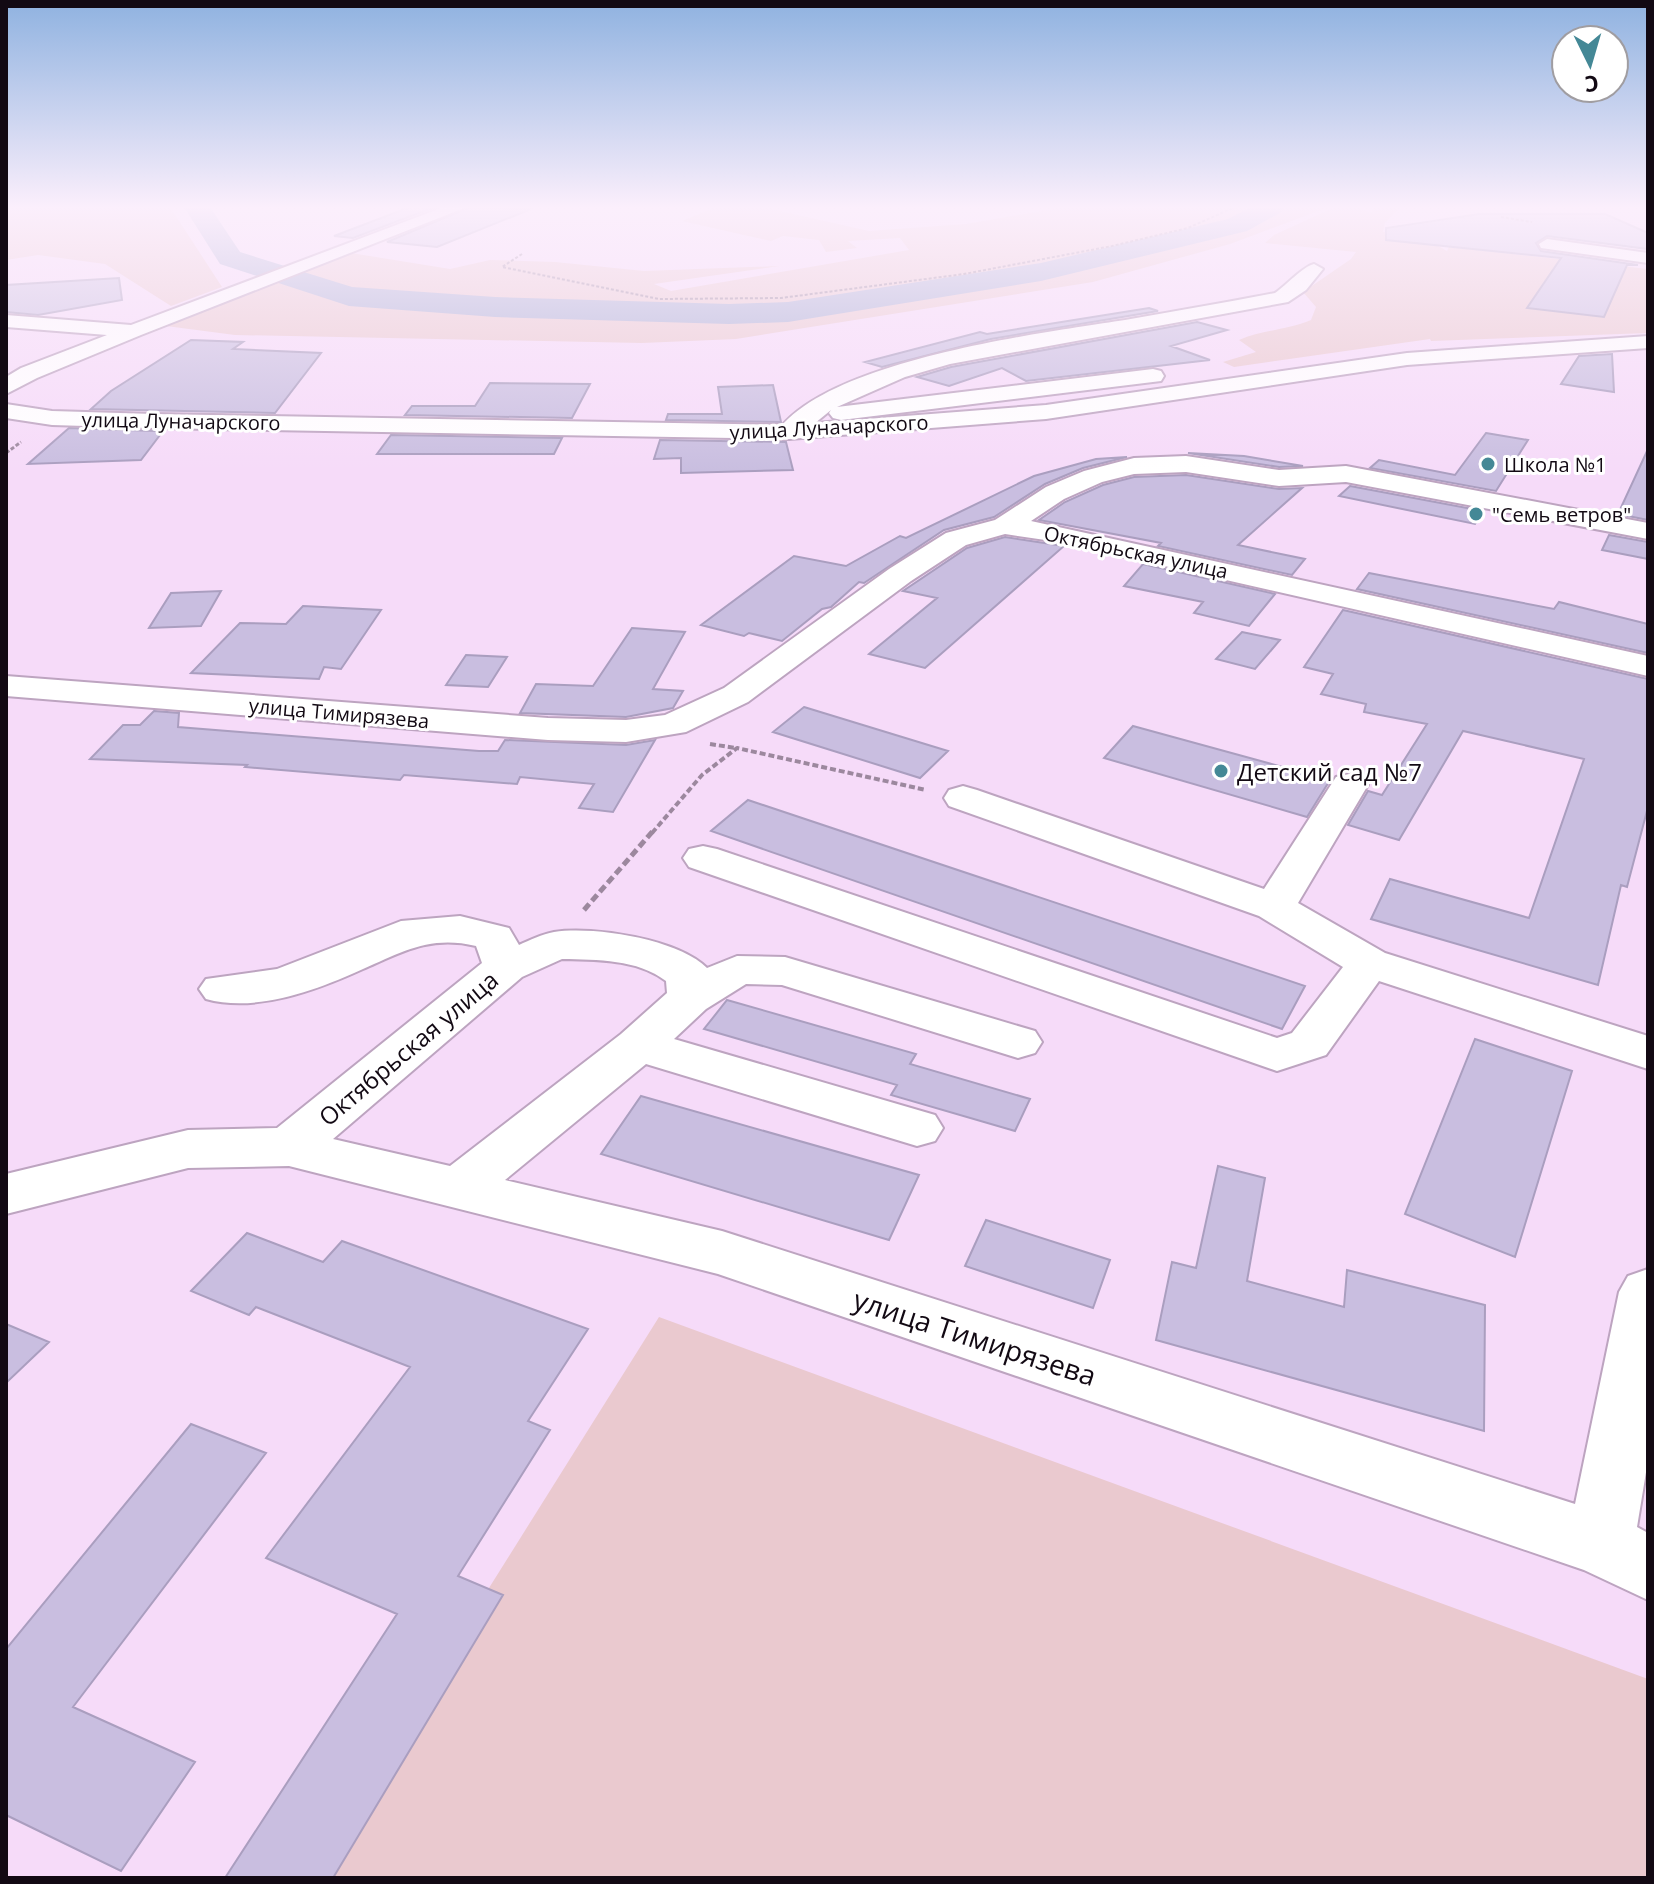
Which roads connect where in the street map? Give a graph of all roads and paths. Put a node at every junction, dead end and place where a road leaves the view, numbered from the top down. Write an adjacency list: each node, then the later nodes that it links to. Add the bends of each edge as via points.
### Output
1 (231, 295): 6 (street)
2 (639, 295): 3 (path, via 659,299)
3 (804, 295)
4 (1286, 295): 11 (street, via 959,355 860,386)
5 (6, 321): 6 (street)
6 (134, 331): 9 (street)
7 (1648, 342): 11 (street, улица Луначарского, via 1407,359 1046,412)
8 (1153, 376): 11 (street)
9 (6, 387)
10 (6, 411): 11 (street, улица Луначарского, via 154,421)
11 (796, 425)
12 (1005, 526): 13 (street, via 1046,498 1093,476 1134,466 1186,464 1279,478 1346,474); 14 (street, Октябрьская улица); 16 (street, Октябрьская улица, via 956,539 736,695)
13 (1648, 531)
14 (1648, 666)
15 (6, 686): 16 (street, улица Тимирязева, via 548,729 626,731)
16 (673, 724)
17 (1349, 785): 20 (street)
18 (963, 798): 20 (street); 21 (path, via 737,748 702,775)
19 (703, 858): 22 (street, via 1277,1055 1309,1044)
20 (1274, 907): 22 (street)
21 (556, 945): 23 (street); 25 (street, via 664,958 689,976)
22 (1369, 963): 28 (street)
23 (506, 967): 24 (street, Октябрьская улица, via 494,937 460,929 401,934 283,983); 30 (street, Октябрьская улица)
24 (222, 989)
25 (690, 998): 26 (street, via 737,970 785,971); 27 (street)
26 (1018, 1042)
27 (638, 1045): 29 (street); 31 (street)
28 (1648, 1053)
29 (917, 1128)
30 (289, 1147): 31 (street, улица Тимирязева); 32 (street, улица Тимирязева, via 188,1149)
31 (459, 1188): 34 (street, улица Тимирязева, via 722,1253)
32 (6, 1194)
33 (1648, 1292): 34 (street)
34 (1624, 1556)

